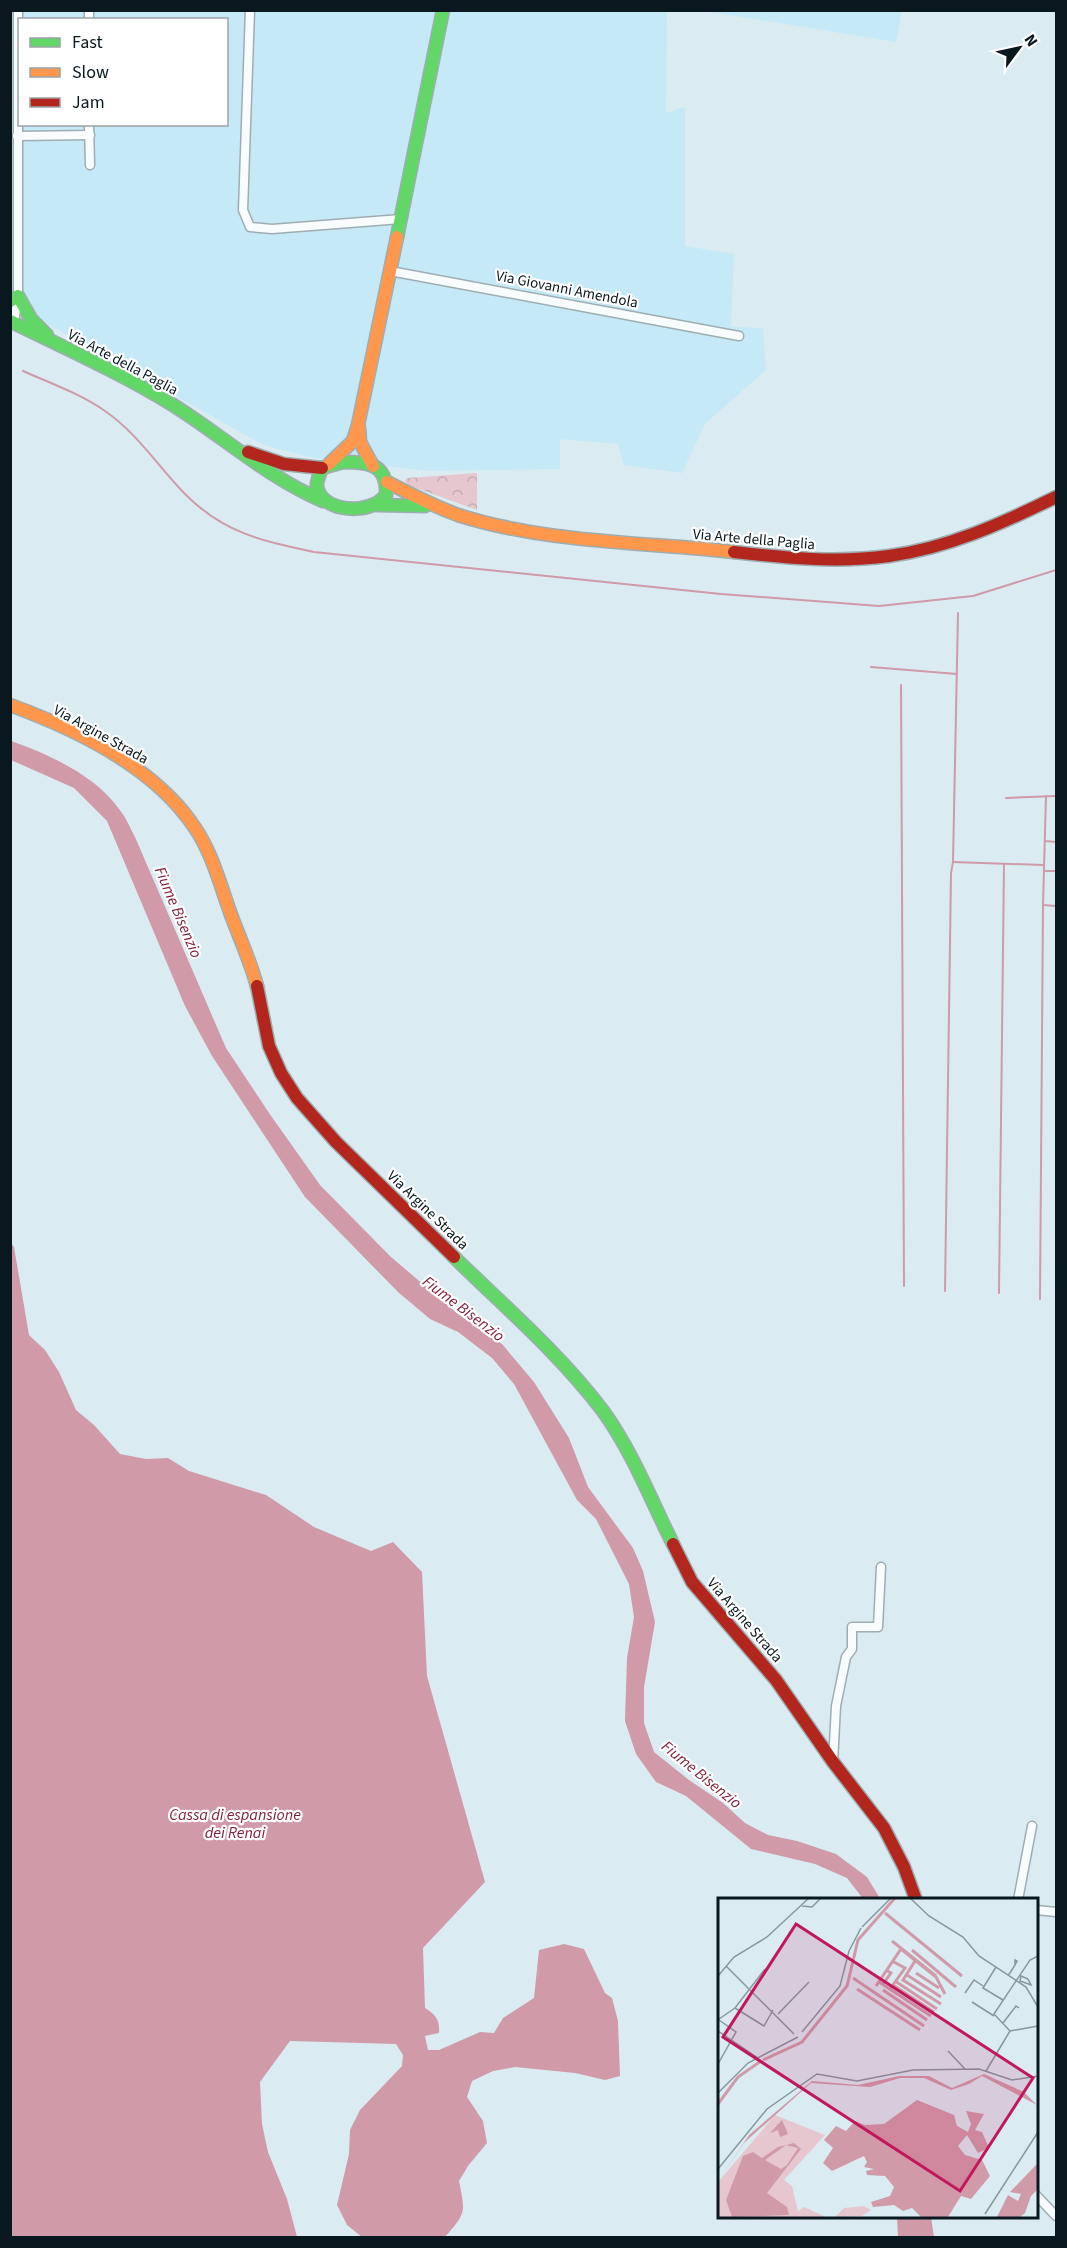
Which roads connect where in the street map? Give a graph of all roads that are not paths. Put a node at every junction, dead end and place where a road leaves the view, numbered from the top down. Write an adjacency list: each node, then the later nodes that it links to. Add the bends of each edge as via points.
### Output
1 (18, 10): 4 (street)
2 (250, 10): 9 (street, via 243,210 250,227 272,229)
3 (443, 10): 9 (street)
4 (16, 69): 7 (street)
5 (89, 126): 6 (street)
6 (90, 135): 7 (street); 8 (street)
7 (17, 136): 11 (street)
8 (90, 165)
9 (400, 219): 10 (street)
10 (390, 271): 13 (street, Via Giovanni Amendola); 15 (street)
11 (14, 298): 12 (street); 14 (street)
12 (12, 322): 14 (street, Via Arte della Paglia)
13 (739, 336)
14 (57, 345): 16 (street, Via Arte della Paglia, via 115,372)
15 (358, 425): 17 (street, via 353,441); 18 (street, via 360,442)
16 (218, 436): 17 (street, Via Arte della Paglia, via 271,462); 21 (street, Via Arte della Paglia, via 261,468)
17 (326, 466): 18 (street, Via Arte della Paglia, via 343,462); 21 (street, via 315,482)
18 (372, 466): 19 (street, Via Arte della Paglia)
19 (387, 482): 22 (street, via 385,498); 23 (street, Via Arte della Paglia)
20 (1056, 497): 23 (street, Via Arte della Paglia, via 982,532 946,544 891,556 829,560 541,533 494,525)
21 (323, 501): 22 (street, Via Arte della Paglia, via 358,509)
22 (377, 505): 23 (street, Via Arte della Paglia)
23 (441, 509)
24 (10, 705): 26 (street, Via Argine Strada, via 55,723 125,761 161,788 189,820 214,870 255,979 269,1047 297,1099 336,1143 528,1329 595,1401 626,1449 692,1582 776,1680)
25 (881, 1567): 26 (street, via 878,1627 852,1627 852,1649 846,1657 836,1706)
26 (833, 1762): 28 (street, Via Argine Strada, via 895,1847)
27 (1032, 1826): 29 (street)
28 (915, 1898)
29 (1018, 1898)
30 (1037, 1910): 31 (street)
31 (1056, 1912)
32 (1037, 2197): 33 (street)
33 (1056, 2216)

